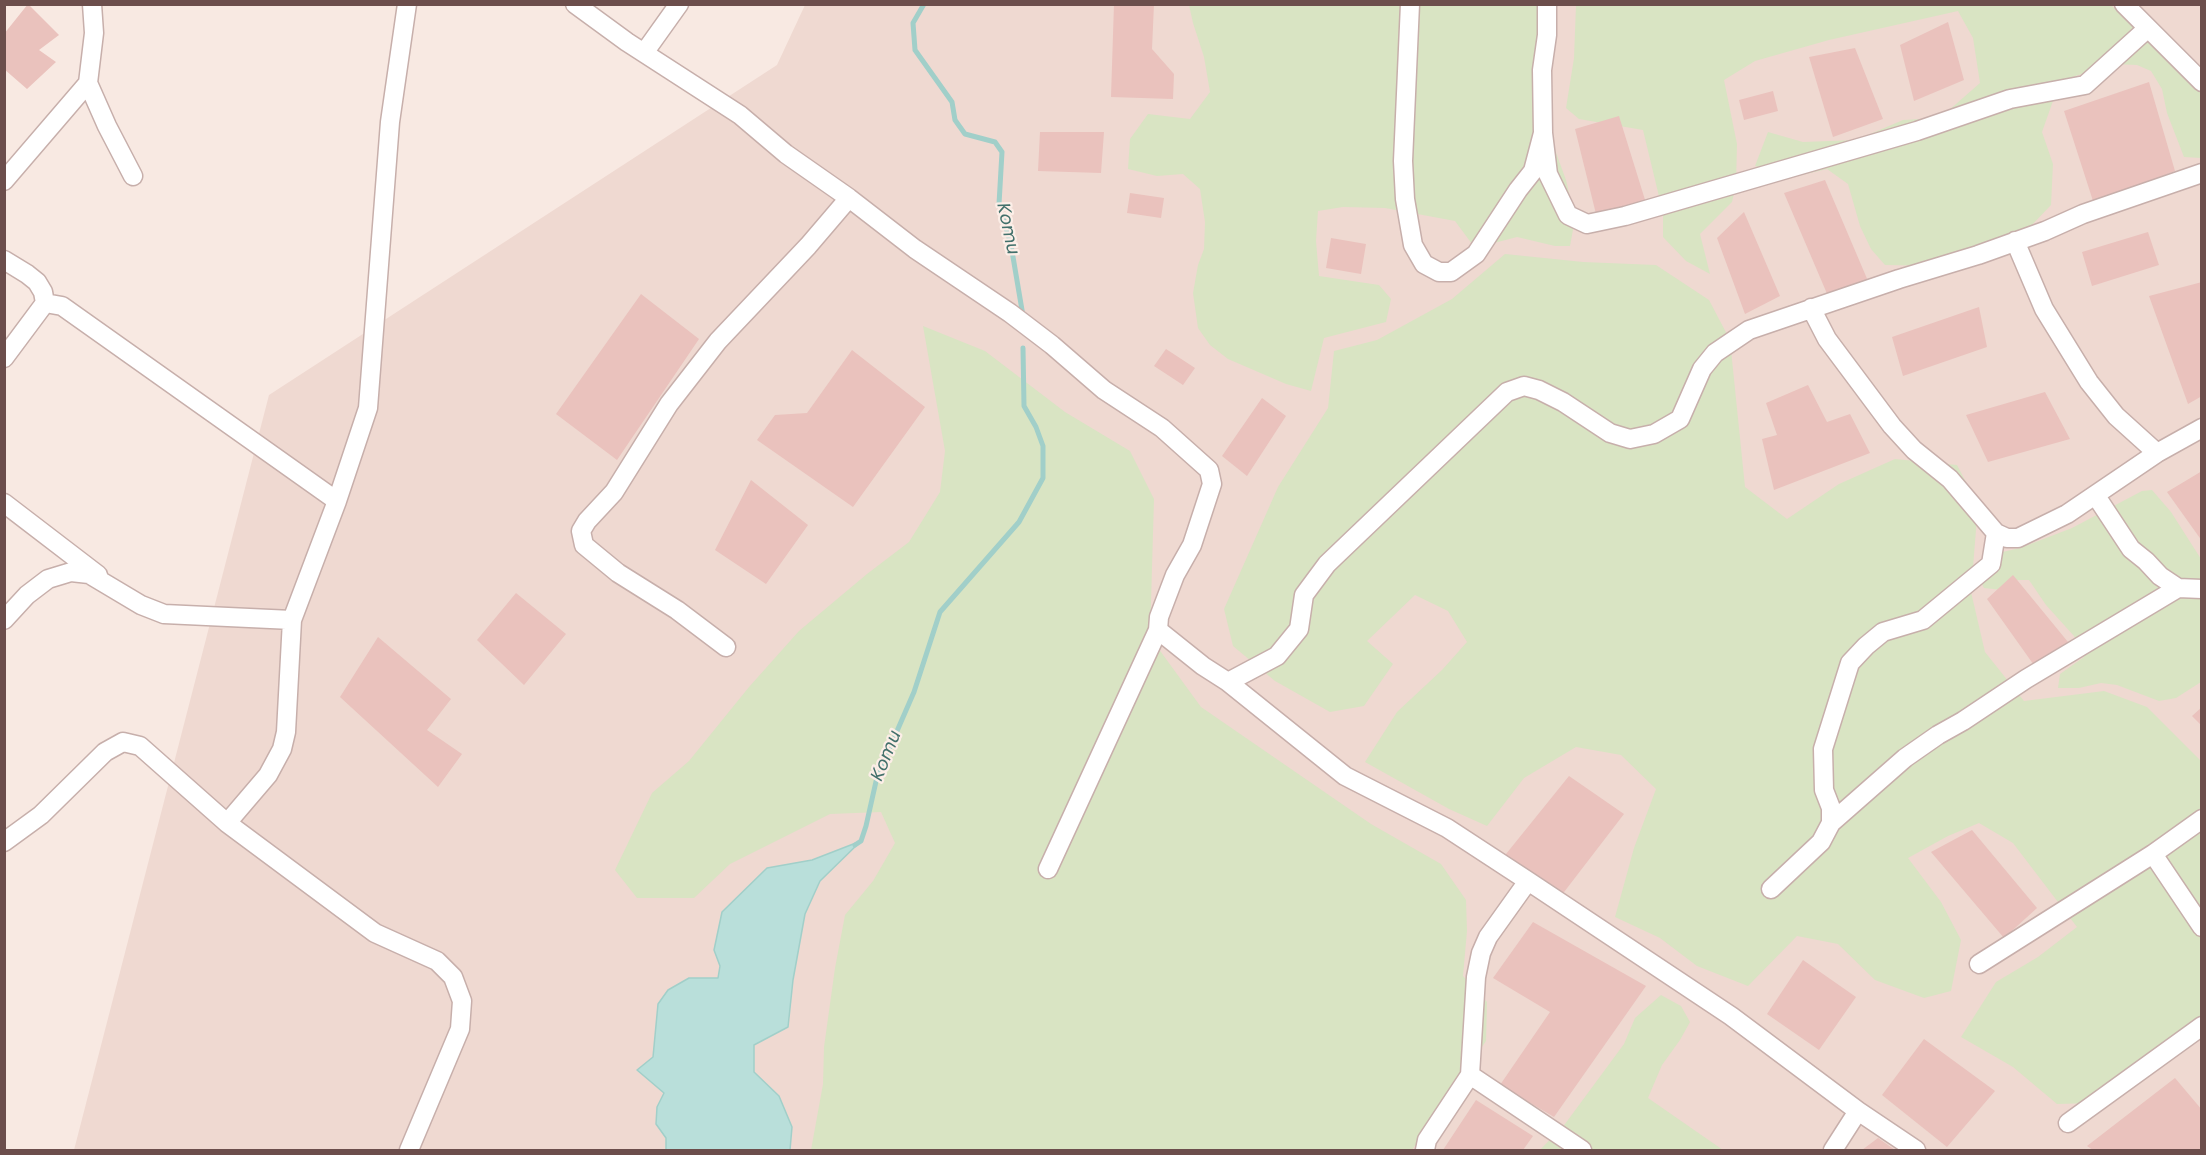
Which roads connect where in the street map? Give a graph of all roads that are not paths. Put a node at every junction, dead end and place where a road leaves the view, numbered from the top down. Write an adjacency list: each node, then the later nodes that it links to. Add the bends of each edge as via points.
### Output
1 (92, 4): 11 (street, via 94,33)
2 (407, 4): 25 (street, via 390,122 368,408)
3 (575, 4): 9 (street)
4 (679, 4): 9 (street)
5 (1410, 4): 12 (street, via 1403,185 1413,245 1424,264 1439,272 1451,272 1476,254 1533,171)
6 (1547, 4): 12 (street)
7 (2124, 4): 8 (street)
8 (2148, 28): 10 (street); 12 (street, via 2085,85 2010,99 1917,131 1587,224 1568,215 1548,174)
9 (644, 53): 16 (street, via 740,115 786,154)
10 (2202, 81)
11 (88, 83): 14 (street); 15 (street)
12 (1543, 133)
13 (2202, 173): 17 (street)
14 (133, 176)
15 (4, 181)
16 (849, 198): 33 (street, via 915,249 1010,313 1104,390 1162,428 1209,470 1212,484 1192,545 1159,617); 34 (street, via 718,341 669,404 614,492 581,531 584,545 618,573)
17 (2015, 242): 20 (street); 23 (street, via 2044,309 2089,382 2116,416)
18 (4, 260): 19 (street, via 37,282)
19 (45, 303): 21 (street); 25 (street, via 62,306)
20 (1811, 308): 27 (street, via 1827,339 1892,426 1950,479); 35 (street, via 1749,330 1715,353 1702,369 1680,419 1654,434 1630,439 1610,433 1539,390 1524,386 1507,392 1327,564 1304,596 1299,629 1277,656)
21 (4, 358)
22 (2202, 428): 23 (street)
23 (2157, 453): 24 (street)
24 (2096, 496): 27 (street, via 2018,538); 28 (street, via 2131,549)
25 (337, 501): 32 (street)
26 (4, 503): 30 (street)
27 (1996, 533): 38 (street, via 1991,564 1923,620 1884,632 1850,663 1823,748 1824,790 1832,808)
28 (2178, 588): 29 (street); 38 (street, via 1938,735 1905,758)
29 (2202, 589)
30 (123, 595): 31 (street, via 89,574 71,572 48,579); 32 (street, via 164,614)
31 (4, 620)
32 (291, 620): 37 (street, via 282,748 268,775)
33 (1158, 630): 35 (street); 41 (street)
34 (726, 647)
35 (1228, 682): 42 (street, via 1345,776 1447,828)
36 (2202, 819): 40 (street)
37 (227, 823): 39 (street, via 140,746 123,742 105,752 41,815); 50 (street, via 375,933 437,961 453,977 462,1001 459,1029)
38 (1831, 823): 43 (street, via 1821,842)
39 (4, 842)
40 (2152, 854): 44 (street); 45 (street)
41 (1048, 869)
42 (1528, 881): 47 (street, via 1481,953); 48 (street, via 1731,1016)
43 (1771, 889)
44 (2202, 927)
45 (1979, 964)
46 (2202, 1026): 49 (street)
47 (1470, 1075): 51 (street, via 1427,1140); 52 (street)
48 (1858, 1111): 53 (street); 54 (street)
49 (2068, 1123)
50 (409, 1150)
51 (1425, 1150)
52 (1582, 1150)
53 (1833, 1150)
54 (1916, 1150)

